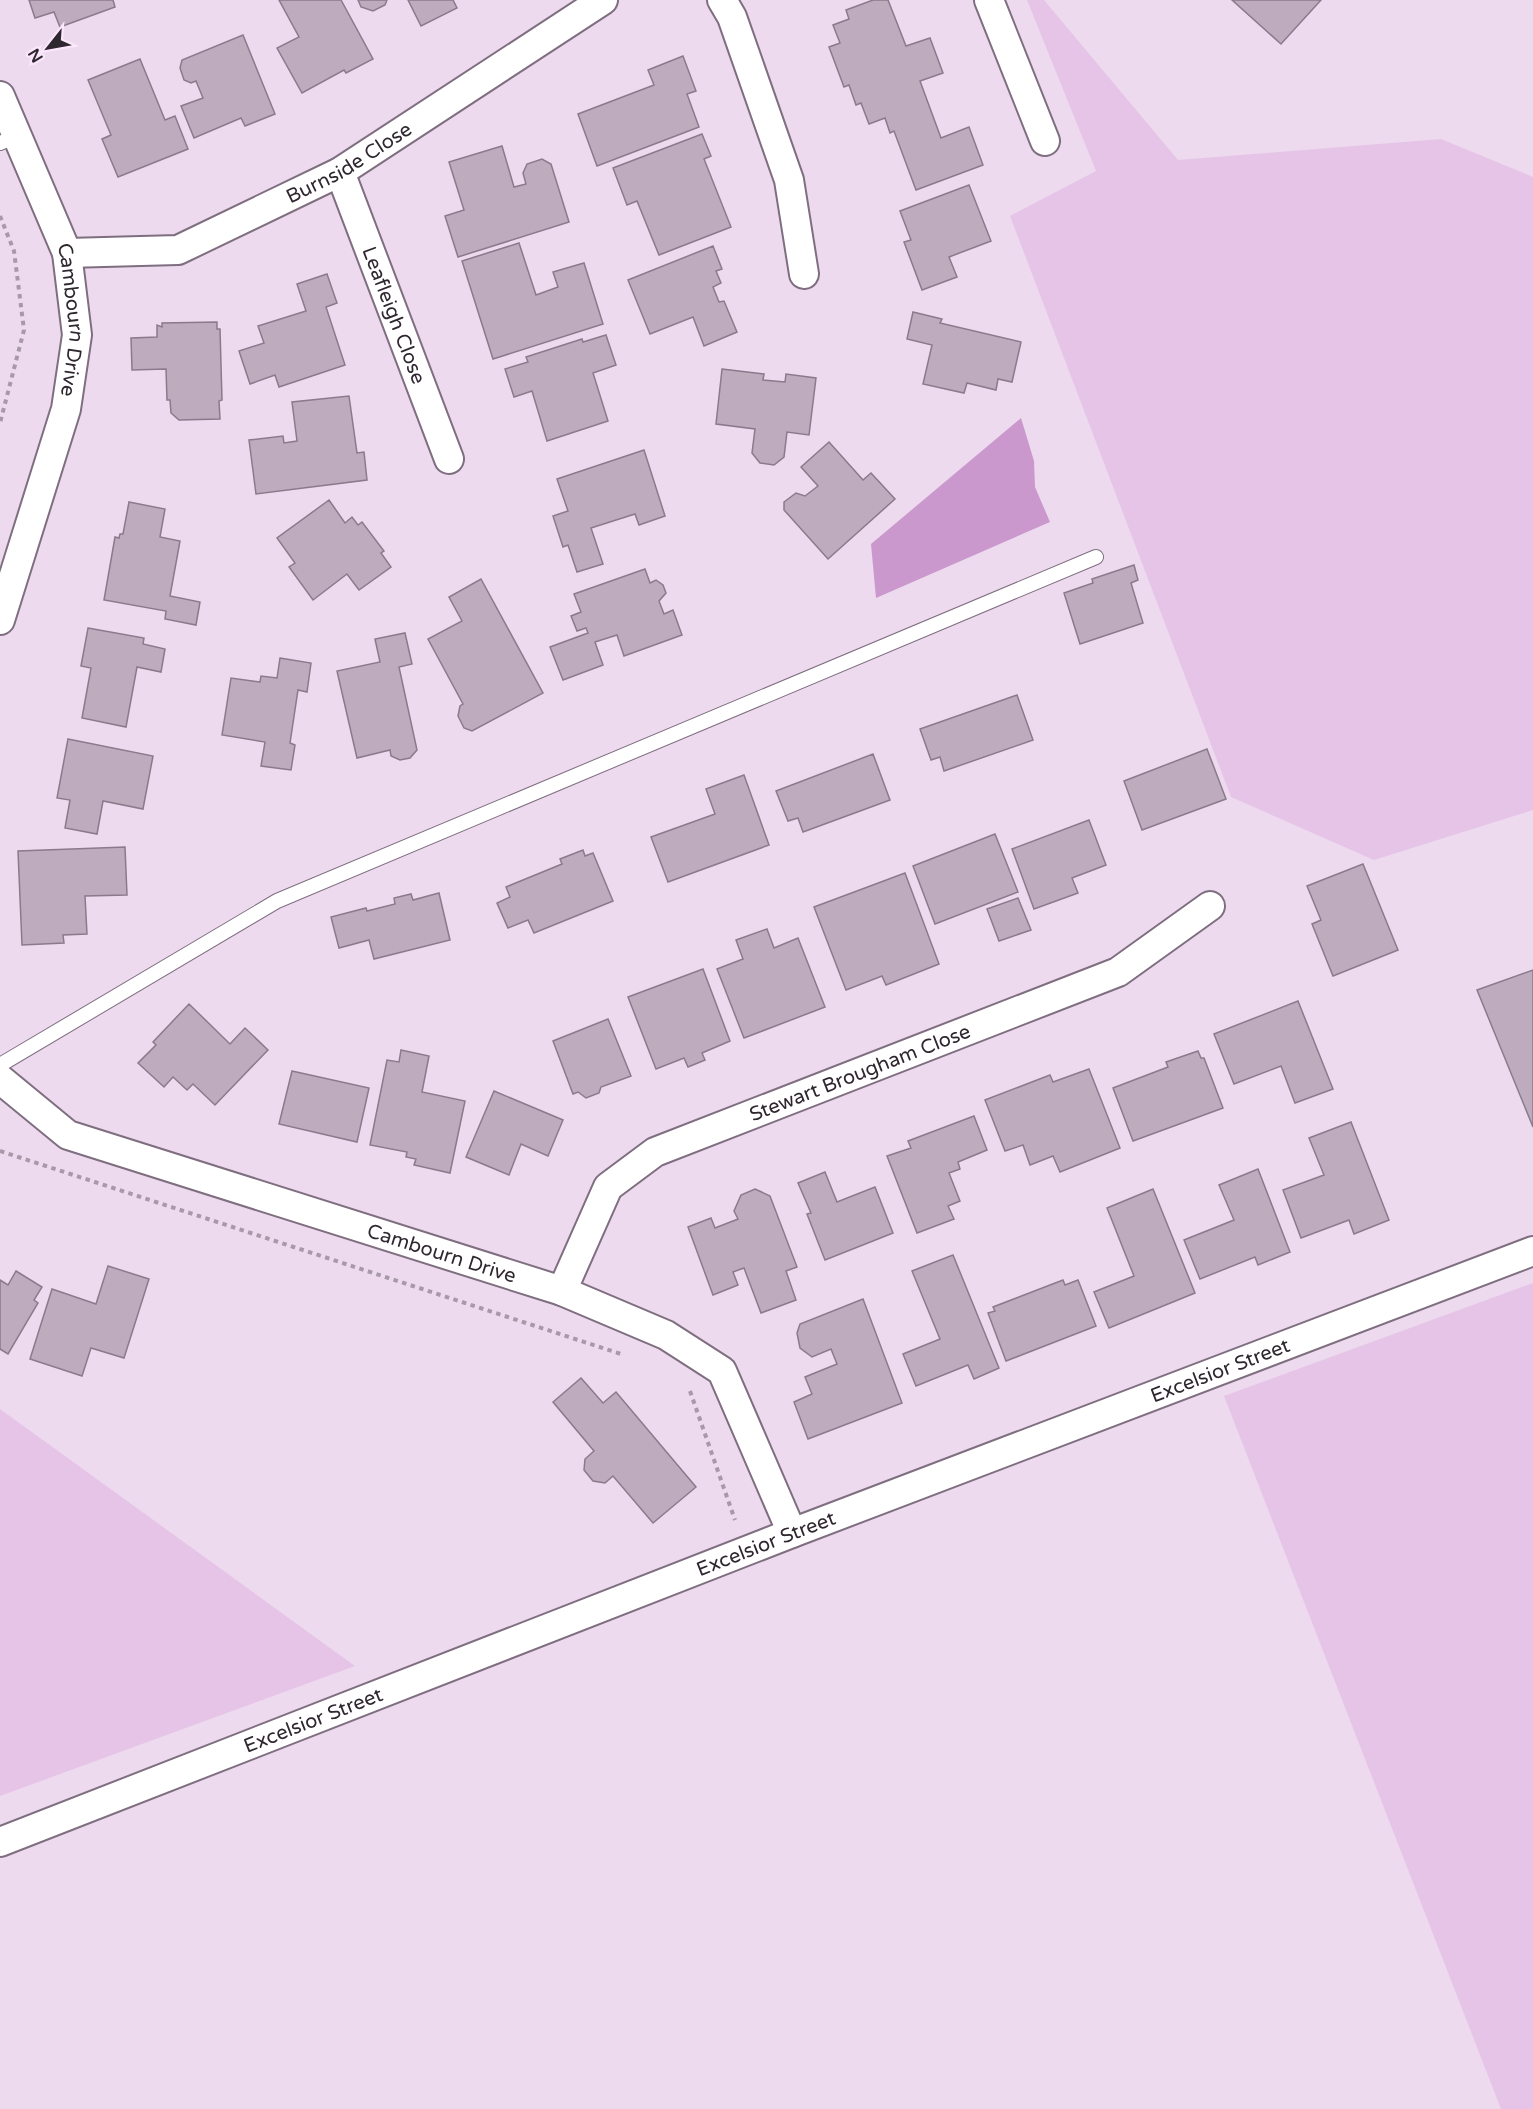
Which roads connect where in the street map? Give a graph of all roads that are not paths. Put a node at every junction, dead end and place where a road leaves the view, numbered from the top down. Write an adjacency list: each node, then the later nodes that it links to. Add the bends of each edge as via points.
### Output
1 (603, 0): 7 (street, Burnside Close)
2 (722, 0): 9 (street, via 732,17 789,180)
3 (990, 0): 6 (street)
4 (0, 96): 5 (street, Cambourn Drive)
5 (9, 139): 8 (street, Cambourn Drive)
6 (1045, 141)
7 (340, 172): 8 (street, Burnside Close, via 178,250); 10 (street, Leafleigh Close)
8 (67, 253): 12 (street, Cambourn Drive, via 77,335 66,409)
9 (804, 274)
10 (449, 459)
11 (1096, 557): 14 (lane, via 277,901)
12 (0, 620)
13 (1210, 906): 17 (street, Stewart Brougham Close, via 1118,972 655,1152 608,1187)
14 (0, 1065)
15 (0, 1078): 17 (street, Cambourn Drive, via 68,1135)
16 (1533, 1251): 18 (street, Excelsior Street)
17 (562, 1291): 18 (street, Cambourn Drive, via 666,1335 722,1371)
18 (792, 1533): 19 (street, Excelsior Street)
19 (0, 1842)

